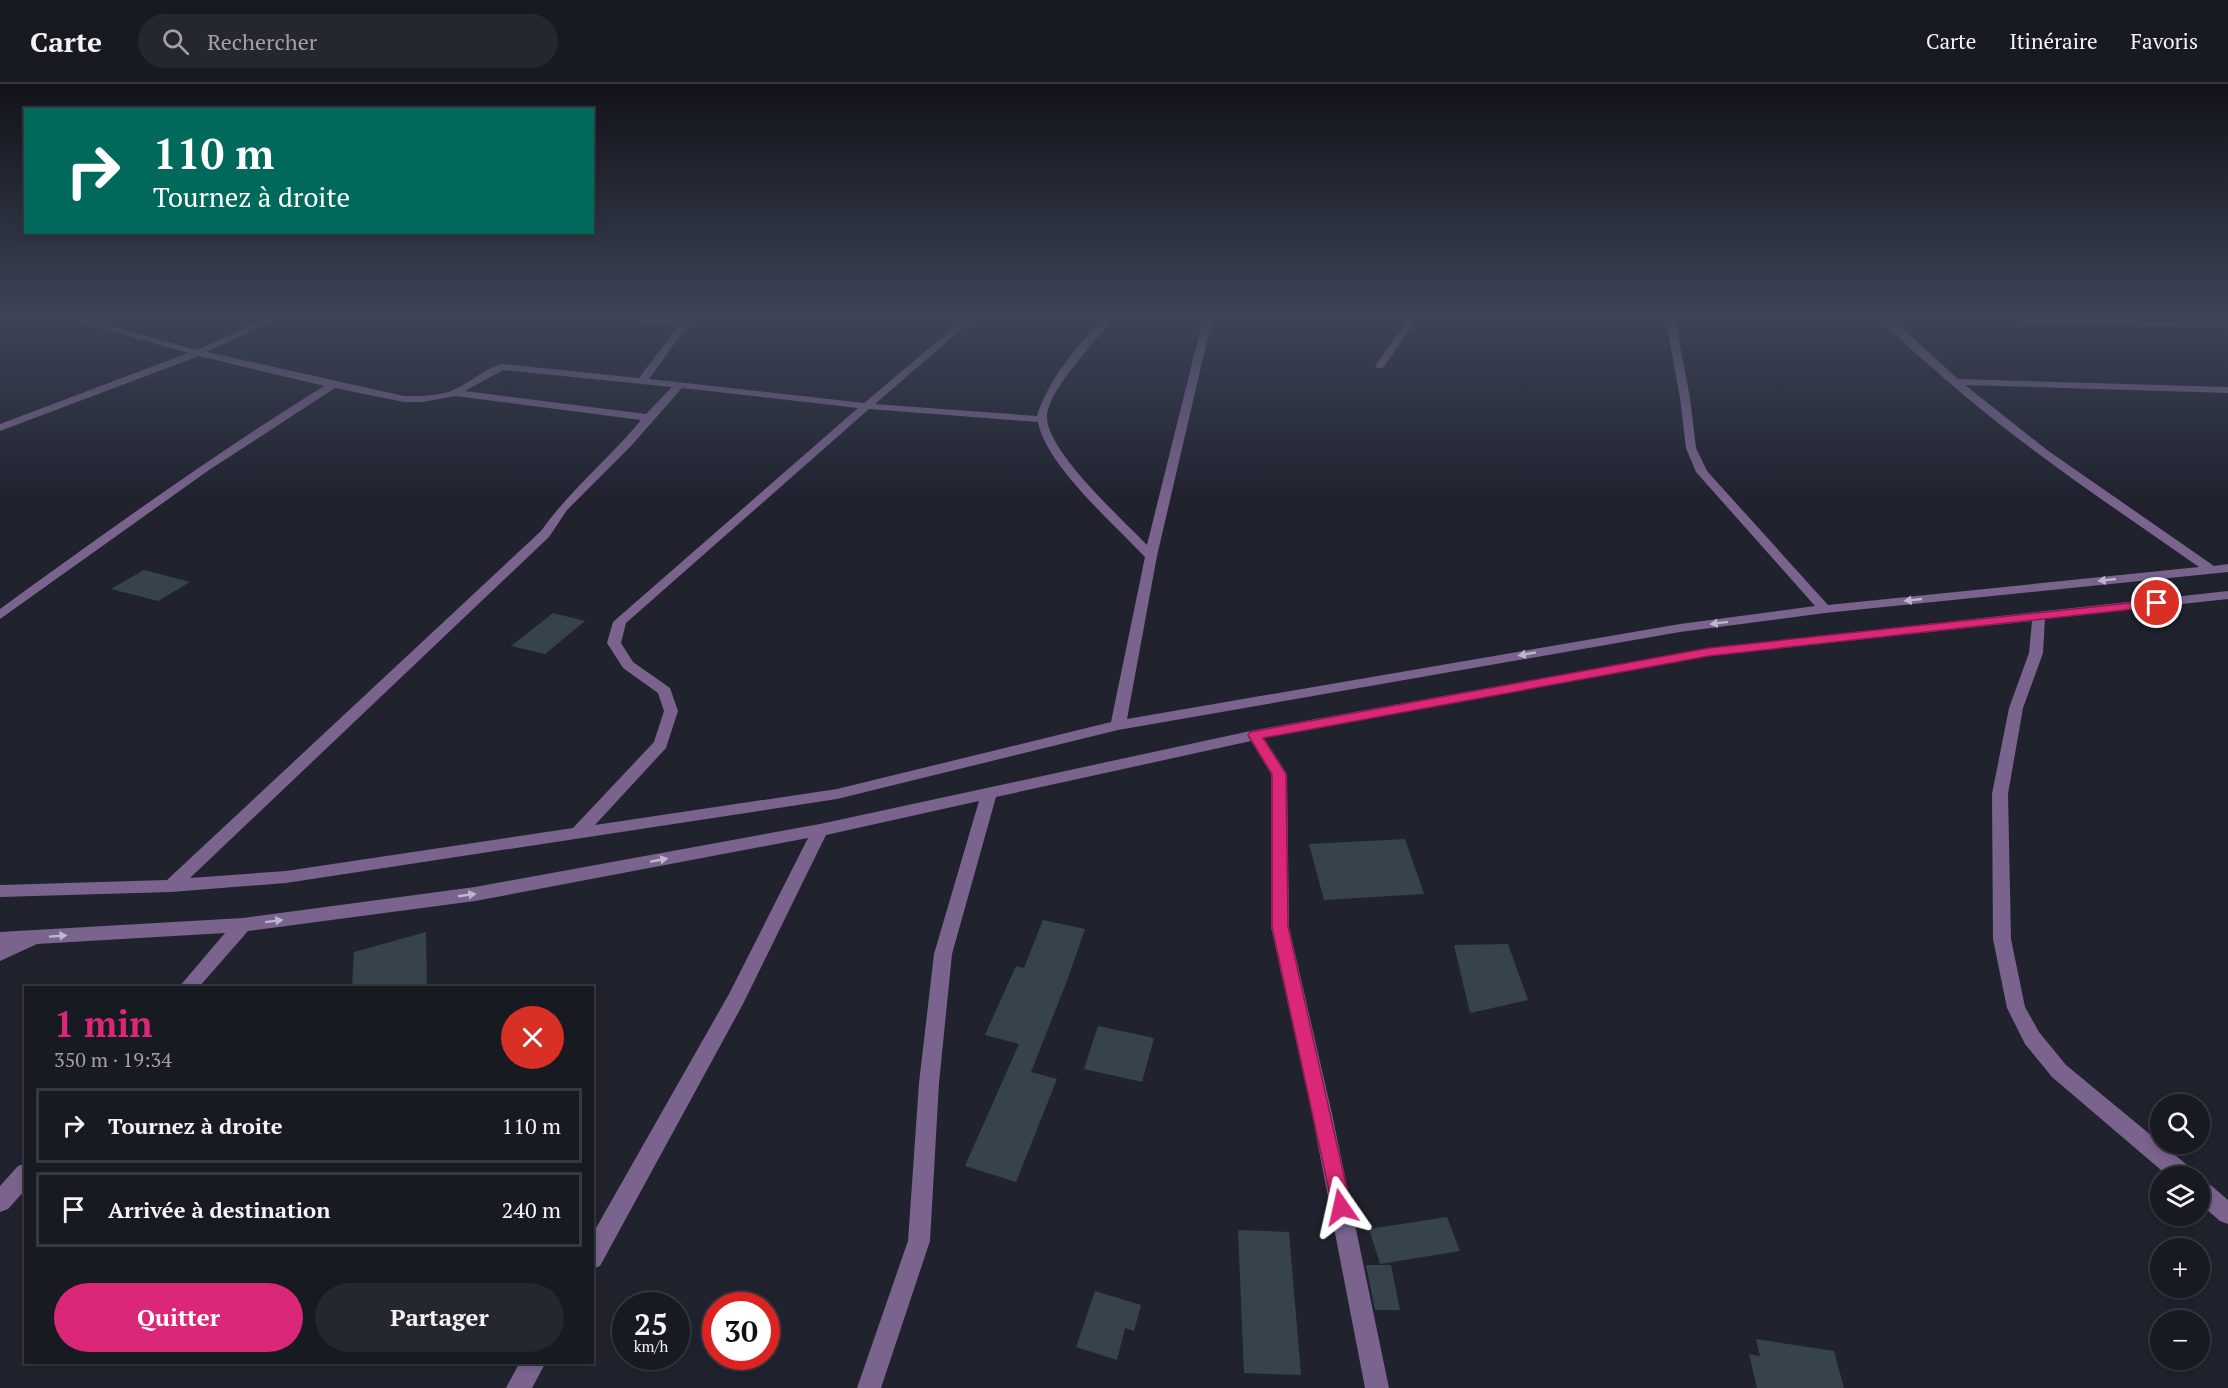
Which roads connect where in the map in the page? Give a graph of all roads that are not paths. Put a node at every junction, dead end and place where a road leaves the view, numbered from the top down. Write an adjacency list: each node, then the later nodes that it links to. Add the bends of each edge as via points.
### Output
1 (127, 380): 19 (street)
2 (311, 380): 12 (street)
3 (477, 380): 15 (street)
4 (631, 380): 10 (street)
5 (897, 380): 16 (street)
6 (1063, 380): 18 (street, via 1049,398)
7 (1193, 380): 20 (street)
8 (1682, 380): 24 (street, via 1691,448 1702,472)
9 (1952, 380): 11 (street)
10 (642, 381): 13 (street)
11 (1954, 382): 14 (street); 22 (street, via 2068,470)
12 (333, 385): 15 (street, via 404,399); 25 (street, via 234,447)
13 (680, 385): 16 (street); 17 (street)
14 (2228, 390)
15 (455, 393): 17 (street)
16 (866, 406): 18 (street); 31 (street, via 620,622 614,644 628,665 665,691 671,711 661,744)
17 (648, 418): 32 (street, via 563,508 545,534)
18 (1042, 419): 20 (street, via 1073,474)
19 (0, 428)
20 (1151, 556): 27 (street)
21 (2228, 568): 22 (street)
22 (2212, 570): 24 (street, one-way to 24)
23 (2228, 596): 26 (street)
24 (1825, 609): 27 (street, one-way to 27, via 1680,628)
25 (0, 615)
26 (2039, 616): 28 (street, via 1709,652); 39 (street, via 2036,653 2016,708 2000,794 2002,939 2016,1008 2032,1038 2059,1071)
27 (1118, 725): 31 (street, via 837,794)
28 (1255, 735): 29 (street); 48 (street, via 1279,774 1280,927)
29 (989, 793): 30 (street); 47 (street, via 943,954 929,1083 919,1241)
30 (820, 830): 34 (street, one-way to 30, via 475,894); 44 (street, via 736,999)
31 (576, 835): 32 (street, via 286,877)
32 (171, 886): 33 (street)
33 (0, 891)
34 (243, 925): 35 (street, one-way to 34); 38 (street)
35 (36, 938): 36 (street); 37 (street)
36 (0, 939)
37 (0, 954)
38 (189, 986)
39 (2172, 1166)
40 (24, 1175): 42 (street)
41 (2210, 1198): 43 (street)
42 (0, 1202)
43 (2228, 1214)
44 (594, 1254)
45 (533, 1364): 46 (street)
46 (518, 1388)
47 (869, 1388)
48 (1377, 1388)

